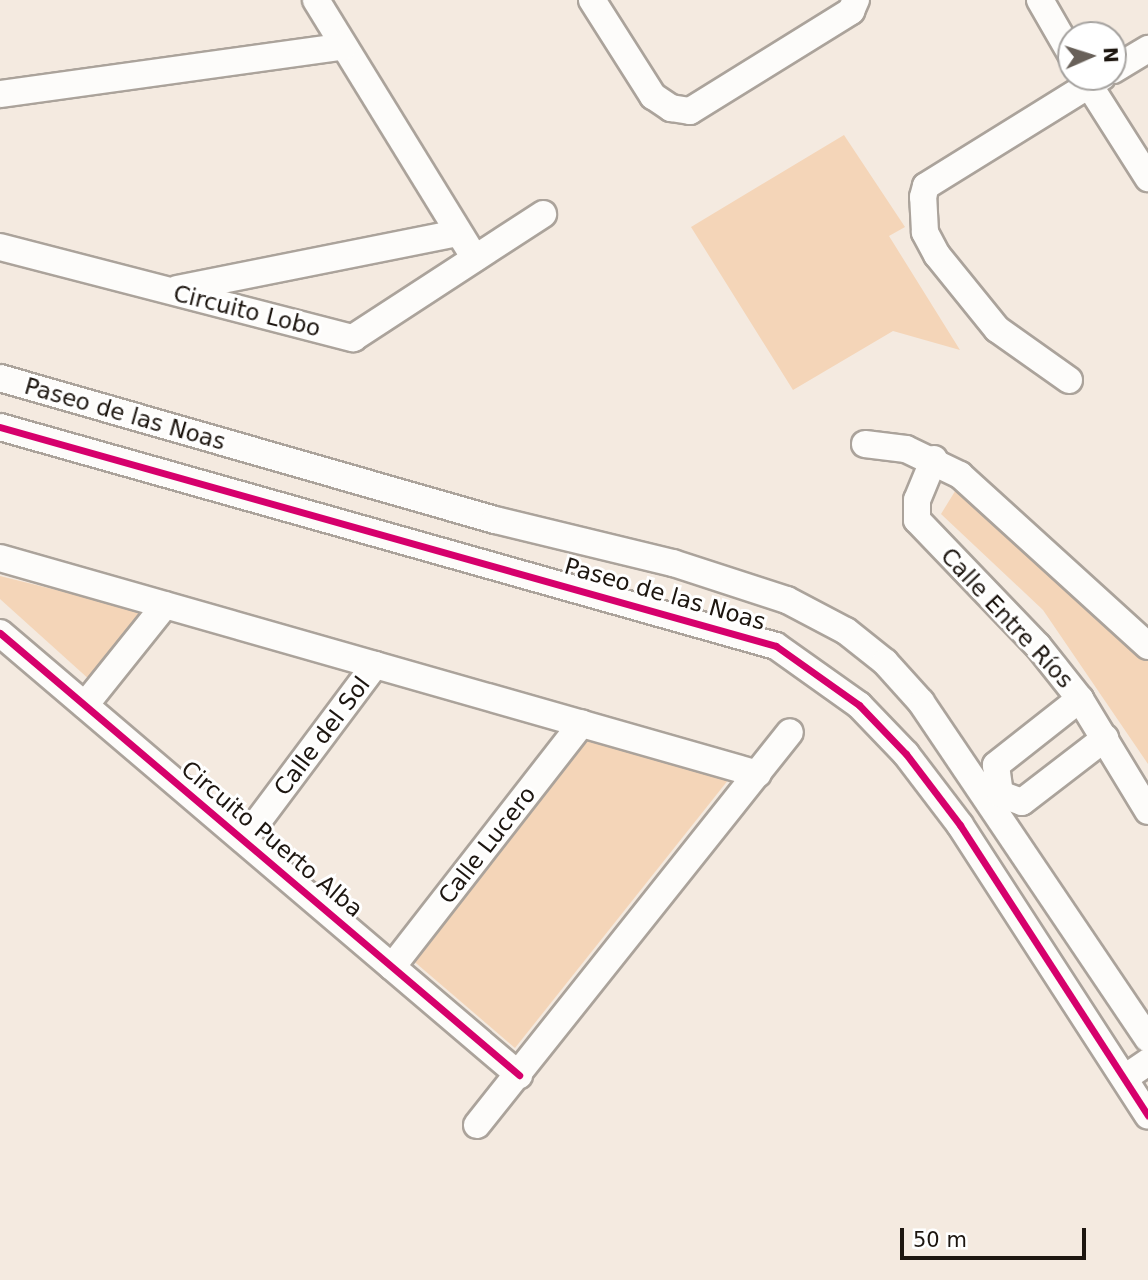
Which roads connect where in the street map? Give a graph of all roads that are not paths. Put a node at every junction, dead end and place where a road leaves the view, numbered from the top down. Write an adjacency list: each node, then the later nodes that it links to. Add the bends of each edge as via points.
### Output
1 (316, 0): 6 (street)
2 (592, 0): 3 (street, via 653,96 671,108 690,111 850,11)
3 (856, 0)
4 (1040, 0): 5 (street)
5 (1057, 30)
6 (344, 46): 11 (street); 14 (street)
7 (1148, 49): 8 (street)
8 (1127, 62)
9 (1074, 91): 19 (street, via 926,186 922,213 925,232 937,255 997,329)
10 (1097, 91): 12 (street)
11 (0, 94)
12 (1148, 178)
13 (543, 214): 16 (street, Circuito Lobo)
14 (457, 233): 16 (street); 17 (street)
15 (0, 247): 17 (street, Circuito Lobo)
16 (475, 258): 17 (street, Circuito Lobo, via 353,338)
17 (169, 291)
18 (0, 377): 33 (street, Paseo de las Noas, via 495,520 673,564 787,600 846,631 885,662)
19 (1069, 380)
20 (0, 427): 39 (street, Paseo de las Noas, via 776,646 859,705 906,754)
21 (864, 444): 22 (street, via 906,449)
22 (934, 459): 26 (street, via 960,475); 28 (street, Calle Entre Ríos, via 917,500 917,520 1017,623)
23 (0, 558): 24 (street)
24 (165, 605): 27 (street); 29 (street)
25 (0, 633): 29 (street, Circuito Puerto Alba)
26 (1148, 646)
27 (375, 665): 30 (street); 40 (street, Calle del Sol)
28 (1080, 699): 32 (street, Calle Entre Ríos); 34 (street)
29 (85, 705): 40 (street, Circuito Puerto Alba)
30 (582, 723): 35 (street); 41 (street, Calle Lucero)
31 (790, 732): 35 (street)
32 (1105, 737): 36 (street, Calle Entre Ríos); 37 (street)
33 (962, 760): 34 (street); 37 (street, Paseo de las Noas)
34 (996, 765): 37 (street)
35 (758, 774): 44 (street)
36 (1140, 784): 38 (street, Calle Entre Ríos)
37 (1004, 799): 39 (street); 42 (street, Paseo de las Noas, via 1019,843)
38 (1148, 811)
39 (960, 825): 45 (street, Paseo de las Noas)
40 (244, 840): 41 (street, Circuito Puerto Alba)
41 (392, 967): 44 (street, Circuito Puerto Alba)
42 (1148, 1039)
43 (1148, 1062): 45 (street)
44 (519, 1075): 47 (street)
45 (1126, 1077): 46 (street, Paseo de las Noas)
46 (1148, 1116)
47 (477, 1125)

